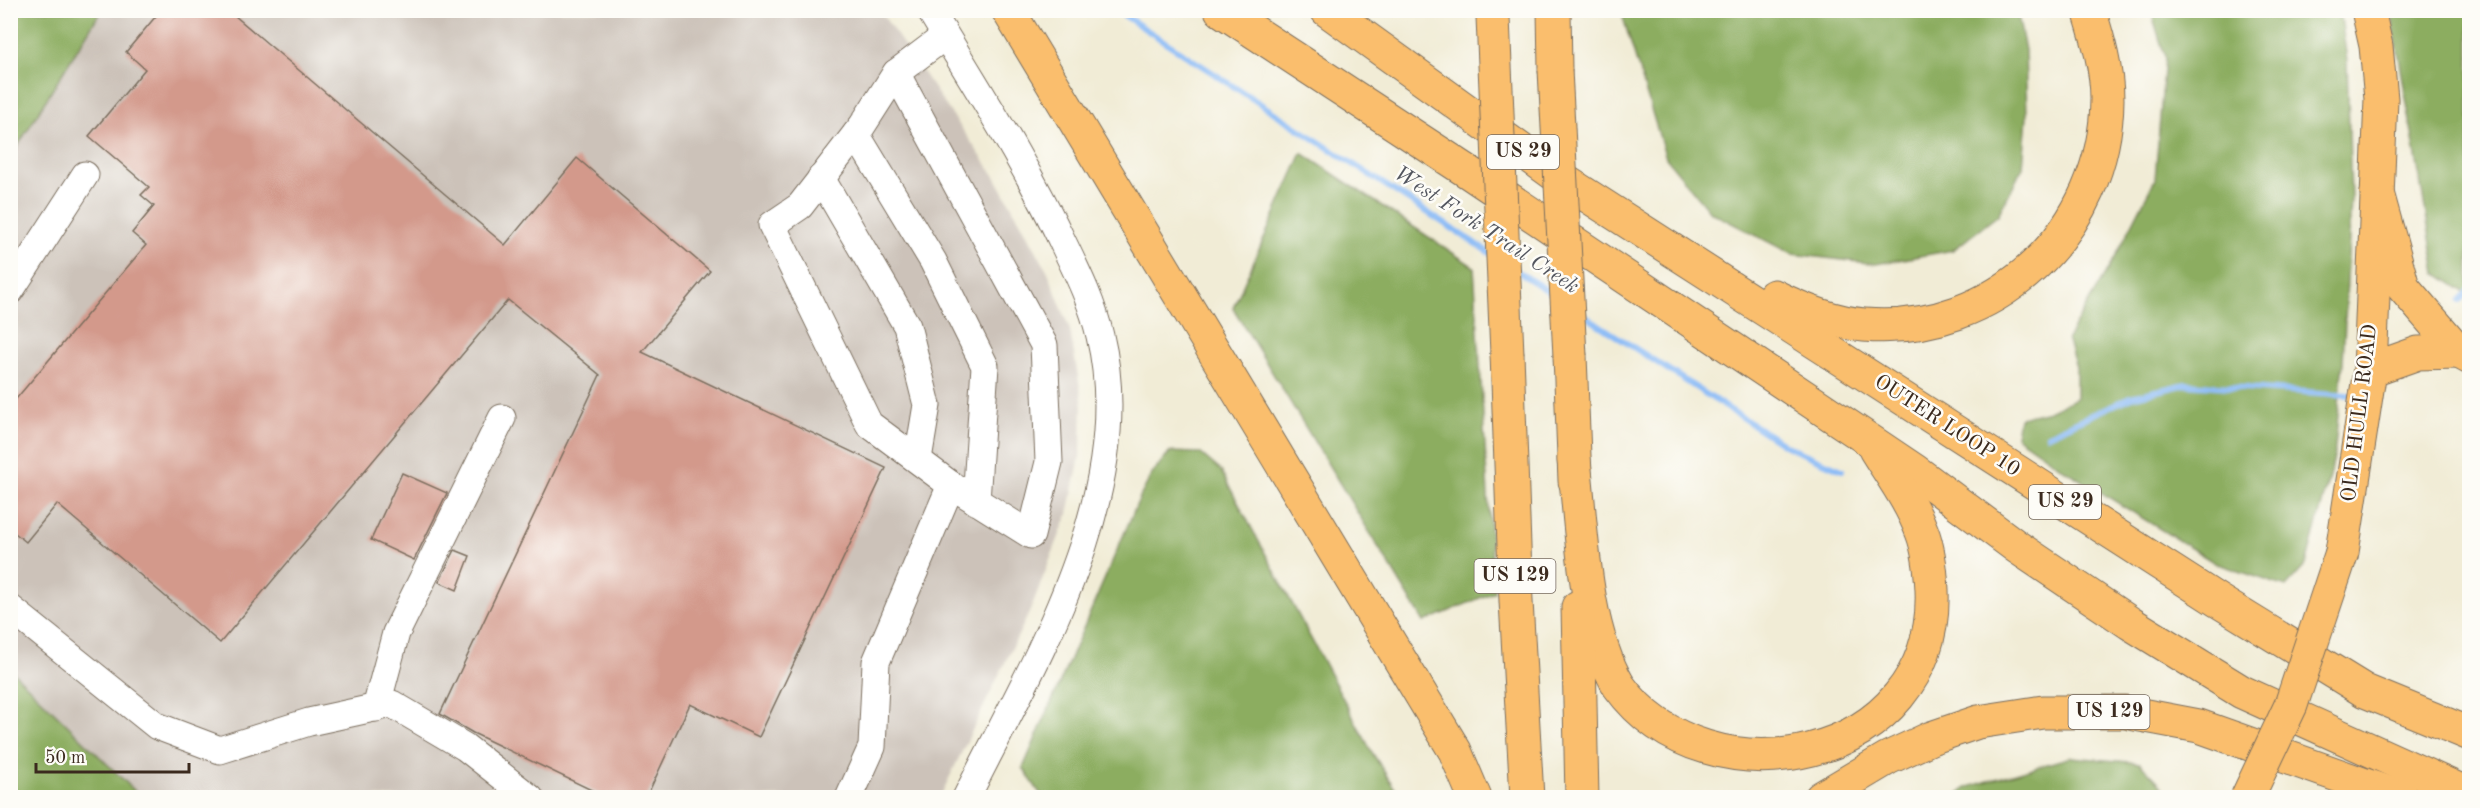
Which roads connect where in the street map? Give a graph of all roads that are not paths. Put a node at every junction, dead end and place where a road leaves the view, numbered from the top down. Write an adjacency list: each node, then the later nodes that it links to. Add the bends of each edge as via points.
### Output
1 (930, 10): 9 (street)
2 (1008, 10): 32 (main road, via 1449,741)
3 (1221, 10): 20 (main road, US 29)
4 (1327, 10): 15 (main road, OUTER LOOP 10 / US 29, via 1560,178)
5 (1554, 10): 22 (main road, bridge)
6 (2089, 10): 15 (main road, via 2107,98 2098,164 2072,222 2013,286 1960,311 1930,320 1864,325 1829,319 1788,303)
7 (2368, 10): 14 (main road, OLD HULL ROAD, via 2381,99)
8 (1493, 14): 33 (main road, US 129, bridge)
9 (945, 36): 10 (street); 31 (street, via 1025,169 1080,278 1100,335 1109,395 1105,456 1073,574 1050,630)
10 (896, 73): 11 (street); 24 (street, via 1044,345 1049,462 1031,535)
11 (856, 134): 13 (street); 24 (street, via 933,261 985,366)
12 (85, 175): 16 (street)
13 (821, 178): 21 (street, via 907,326 927,405); 21 (street, via 800,206 772,225 869,424)
14 (2377, 192): 17 (main road, via 2403,287); 18 (main road, OLD HULL ROAD)
15 (1671, 249): 27 (main road, OUTER LOOP 10 / US 29, via 2365,692)
16 (10, 291)
17 (2464, 355): 18 (main road, via 2418,353)
18 (2370, 370): 36 (main road, OLD HULL ROAD, bridge, via 2342,552 2291,705)
19 (502, 418): 26 (street, via 396,633)
20 (1869, 440): 22 (main road, via 1922,532 1933,605 1929,634 1914,678 1882,720 1842,749 1780,768 1724,765 1692,754 1666,739 1643,718 1619,687 1593,619); 28 (main road, US 29, via 2017,547 2242,692)
21 (918, 459): 23 (street)
22 (1574, 460): 34 (main road)
23 (951, 485): 24 (street); 30 (street, via 876,662 872,747)
24 (976, 501)
25 (10, 608): 26 (street, via 157,726 220,750 309,722)
26 (376, 708): 29 (street, via 392,704 401,709 465,747)
27 (2469, 734)
28 (2469, 795)
29 (530, 798)
30 (849, 798)
31 (966, 798)
32 (1475, 798)
33 (1527, 798)
34 (1582, 798)
35 (1821, 798): 37 (main road, US 129, via 1888,758 1931,738 1978,722 2043,712 2125,712 2199,726)
36 (2247, 798)
37 (2402, 798)

